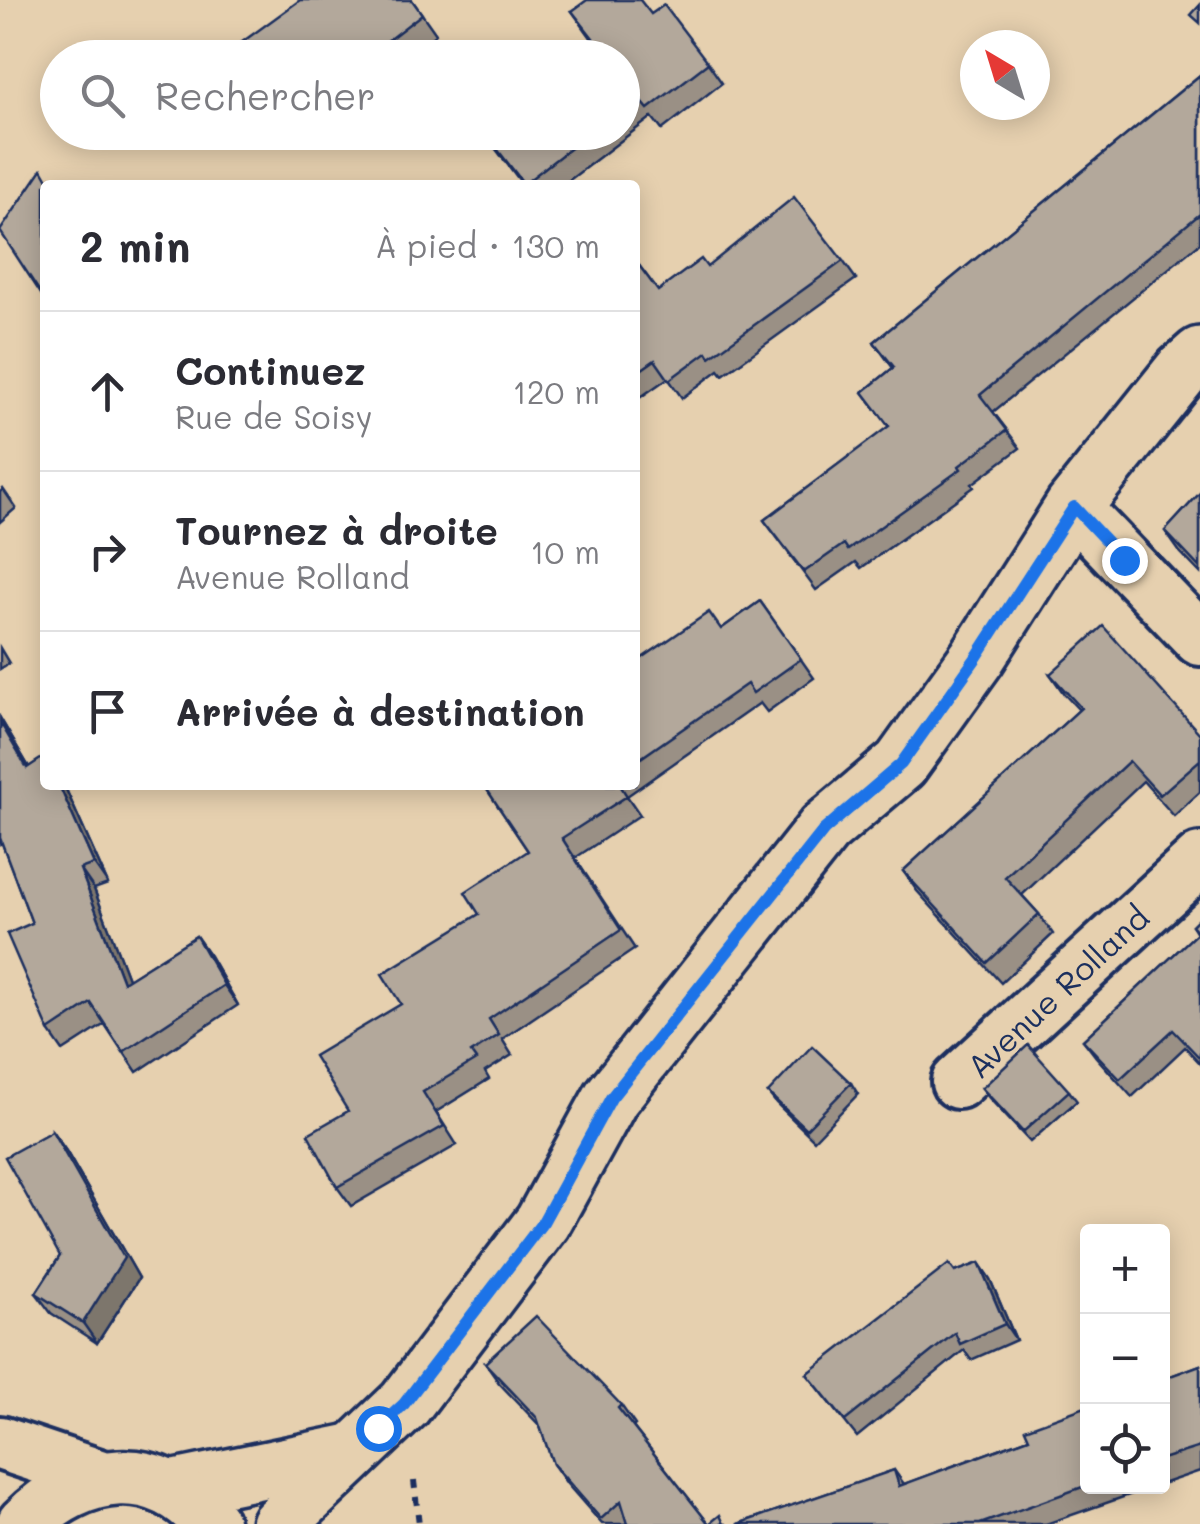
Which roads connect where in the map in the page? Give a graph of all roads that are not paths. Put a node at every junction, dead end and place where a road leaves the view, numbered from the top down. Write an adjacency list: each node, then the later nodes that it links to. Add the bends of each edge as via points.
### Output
1 (1200, 354): 2 (main road)
2 (1074, 507): 3 (street); 7 (main road, via 901,764 789,870 611,1098 543,1222 404,1404)
3 (1200, 639)
4 (1200, 860): 5 (street, Avenue Rolland)
5 (958, 1082)
6 (0, 1443): 8 (street)
7 (351, 1452): 9 (main road); 12 (main road)
8 (104, 1478): 9 (main road); 10 (main road, via 46,1502)
9 (171, 1489): 11 (main road)
10 (25, 1524)
11 (211, 1524)
12 (279, 1524)

